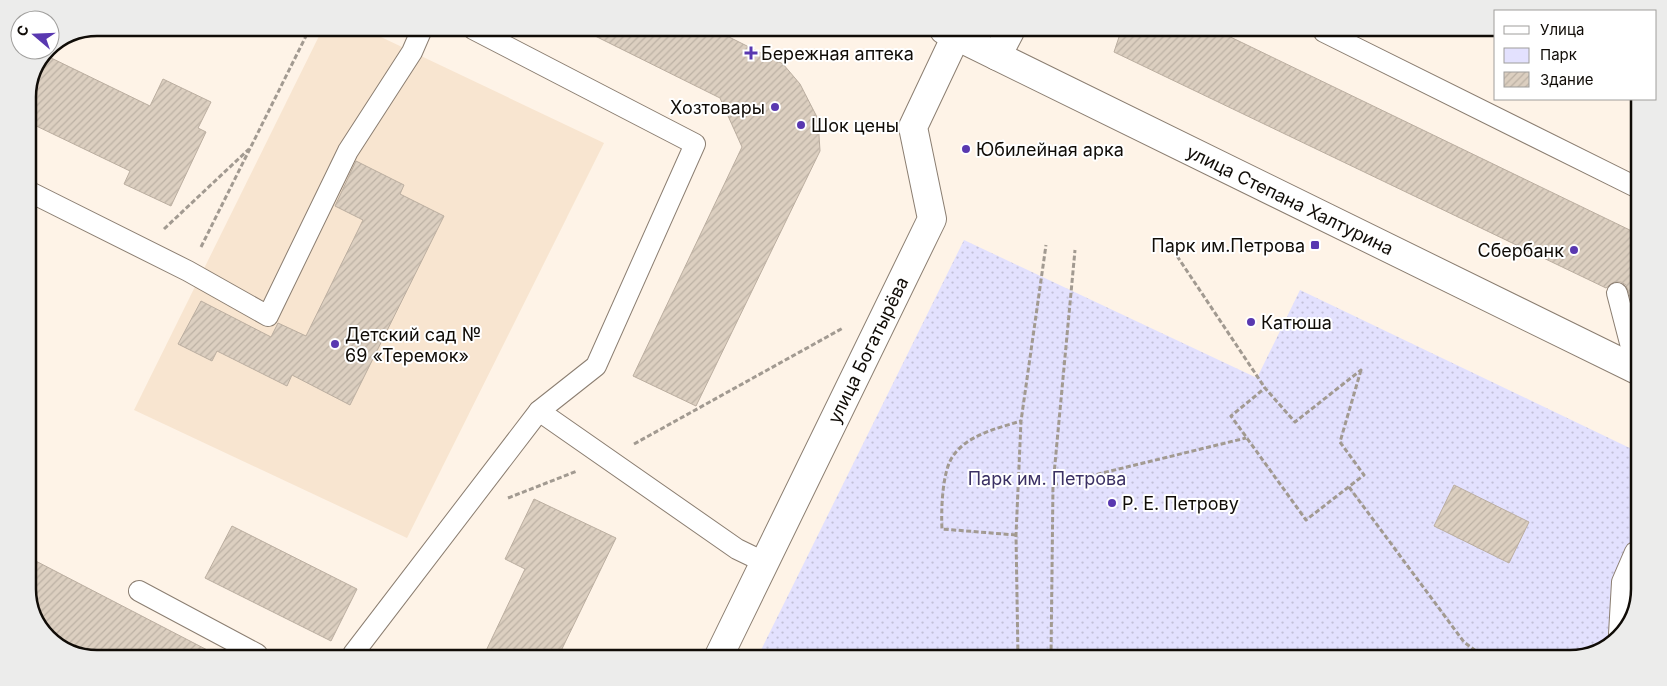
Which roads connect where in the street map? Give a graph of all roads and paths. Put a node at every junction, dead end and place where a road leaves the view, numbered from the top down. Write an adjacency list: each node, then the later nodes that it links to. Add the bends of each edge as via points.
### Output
1 (306, 36): 9 (path)
2 (419, 36): 16 (lane, via 348,151 268,316)
3 (487, 36): 22 (lane, via 695,144 596,366)
4 (949, 36): 31 (street, улица Богатырёва, via 913,127 932,219)
5 (956, 36): 8 (street, улица Степана Халтурина)
6 (1007, 36): 8 (street)
7 (1332, 36): 10 (lane)
8 (997, 56): 20 (street, улица Степана Халтурина)
9 (251, 147): 13 (path); 16 (path)
10 (1631, 185)
11 (36, 195): 13 (lane)
12 (1046, 245): 23 (path)
13 (144, 248): 16 (lane)
14 (1074, 250): 26 (path)
15 (1177, 256): 21 (path)
16 (188, 271)
17 (1617, 293): 19 (lane)
18 (849, 324): 25 (path)
19 (1631, 347)
20 (1631, 367)
21 (1265, 388): 24 (path, via 1230,416); 27 (path, via 1295,422 1361,370 1340,442 1364,475)
22 (539, 411): 25 (lane); 35 (lane)
23 (1021, 421): 29 (path); 29 (path, via 992,429 952,456 944,481 941,514 942,528)
24 (1246, 438): 26 (path); 27 (path, via 1306,520)
25 (608, 458): 28 (path); 31 (lane, via 737,549)
26 (1053, 485): 38 (path)
27 (1349, 487): 39 (path, via 1464,642)
28 (501, 501)
29 (1016, 535): 37 (path)
30 (1631, 561): 33 (lane, via 1622,582)
31 (764, 562): 36 (street, улица Богатырёва)
32 (139, 592): 34 (lane)
33 (1620, 623)
34 (249, 650)
35 (356, 650)
36 (722, 650)
37 (1018, 650)
38 (1051, 650)
39 (1474, 650)

